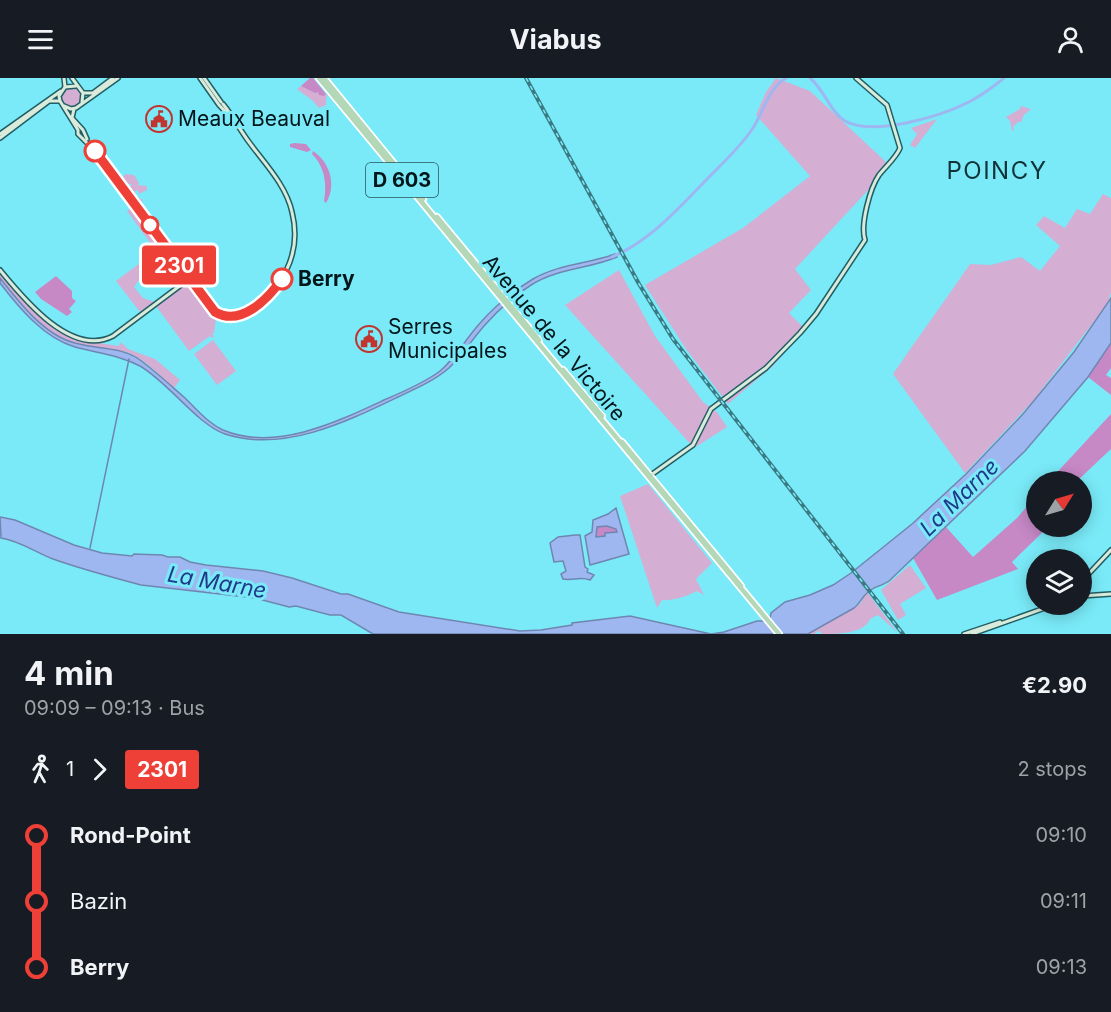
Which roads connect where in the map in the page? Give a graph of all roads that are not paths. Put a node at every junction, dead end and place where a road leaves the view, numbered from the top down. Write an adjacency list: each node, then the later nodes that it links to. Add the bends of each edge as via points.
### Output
1 (64, 78): 10 (street)
2 (72, 78): 9 (street)
3 (113, 78): 12 (street, via 93,93)
4 (118, 78): 14 (street)
5 (202, 78): 19 (street, via 286,194 295,232 283,277 269,295 245,314 226,317 213,310)
6 (319, 78): 20 (main road, Avenue de la Victoire / D 603)
7 (324, 78): 20 (main road, Avenue de la Victoire / D 603)
8 (856, 78): 23 (street, via 888,105 900,148 875,182 865,240 800,333 766,368 707,413 691,447)
9 (76, 86): 10 (street); 12 (street)
10 (65, 87): 11 (street)
11 (61, 91): 13 (street); 17 (street)
12 (83, 93): 14 (street)
13 (61, 103): 15 (street); 16 (street); 17 (street, via 50,101)
14 (81, 104): 15 (street)
15 (74, 109): 16 (street, via 72,118)
16 (79, 130): 19 (street, via 78,134 93,148)
17 (0, 136)
18 (0, 270): 19 (street, via 39,314 78,337 96,341 113,336)
19 (189, 279)
20 (504, 300): 21 (main road, Avenue de la Victoire / D 603)
21 (509, 306): 22 (main road, Avenue de la Victoire / D 603); 23 (main road, Avenue de la Victoire / D 603)
22 (634, 461): 23 (street); 24 (main road, Avenue de la Victoire / D 603)
23 (651, 475): 24 (street); 30 (main road, Avenue de la Victoire / D 603)
24 (651, 481): 30 (main road, Avenue de la Victoire / D 603)
25 (1111, 550): 26 (street)
26 (1092, 570)
27 (1092, 594): 28 (street)
28 (1111, 595)
29 (1026, 615): 31 (street)
30 (766, 618): 33 (main road, D 603)
31 (1008, 621): 32 (street); 35 (street)
32 (985, 626): 34 (street); 35 (street)
33 (780, 634)
34 (964, 634)
35 (971, 634)

